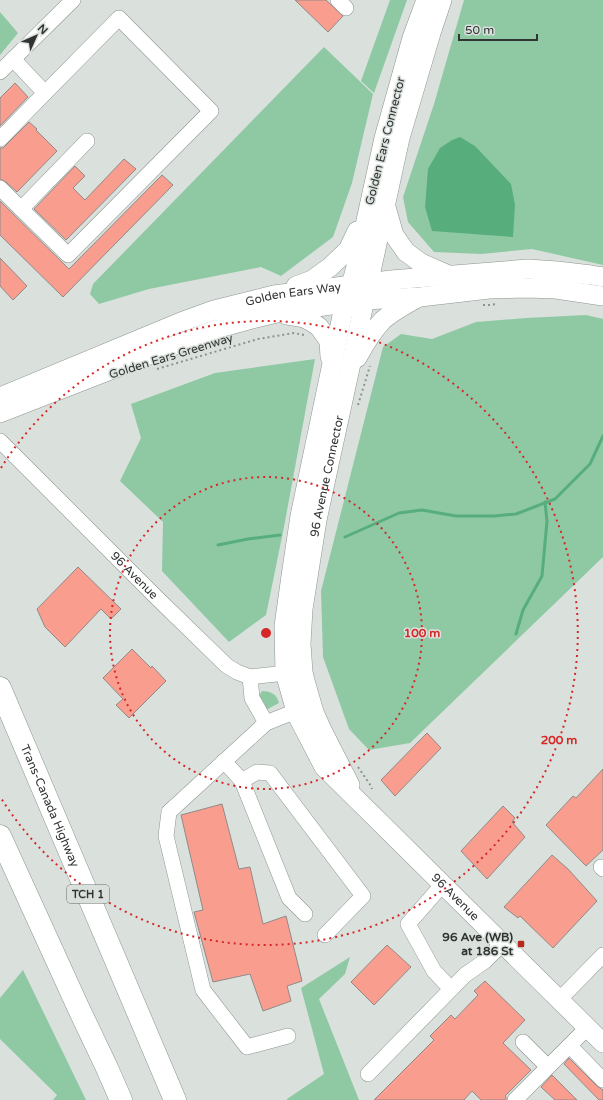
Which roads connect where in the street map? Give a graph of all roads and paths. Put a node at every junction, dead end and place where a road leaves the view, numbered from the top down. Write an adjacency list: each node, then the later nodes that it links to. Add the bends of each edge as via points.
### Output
1 (72, 0): 4 (street)
2 (426, 0): 10 (main road, Golden Ears Connector, via 412,38 384,138)
3 (442, 0): 10 (main road, Golden Ears Connector)
4 (13, 59): 5 (street); 6 (street)
5 (0, 72)
6 (45, 93): 7 (street); 11 (street, via 119,18 211,111 68,255)
7 (0, 139)
8 (87, 141): 11 (street)
9 (0, 188): 11 (street)
10 (377, 205): 12 (main road, via 406,252 421,263); 14 (main road, Golden Ears Connector); 16 (main road, via 348,250 330,267 312,280)
11 (21, 208)
12 (447, 275): 13 (main road, Golden Ears Way, via 528,269); 14 (main road, Golden Ears Way)
13 (597, 276)
14 (361, 289): 16 (main road, Golden Ears Way); 17 (main road, Golden Ears Way); 18 (main road, Golden Ears Way); 25 (main road, 96 Avenue Connector)
15 (595, 294): 17 (main road, Golden Ears Way, via 527,288)
16 (274, 295): 26 (main road, Golden Ears Way, via 214,310 181,322)
17 (420, 297): 25 (main road, via 383,320)
18 (346, 303): 21 (main road, Golden Ears Way); 25 (main road, 96 Avenue Connector, via 342,316)
19 (504, 303): 20 (path)
20 (482, 305)
21 (277, 313): 25 (main road, via 304,318 319,327 329,341); 28 (main road, Golden Ears Way, via 219,328)
22 (309, 338): 24 (path, Golden Ears Greenway, via 294,333 258,339)
23 (371, 363): 27 (path)
24 (154, 370)
25 (340, 370): 30 (main road, 96 Avenue Connector, via 301,508 297,531 284,626)
26 (0, 397)
27 (357, 408)
28 (0, 413)
29 (0, 441): 31 (street, 96 Avenue, via 218,657 237,672)
30 (294, 672): 31 (street); 33 (main road, 96 Avenue); 38 (main road, 96 Avenue, via 322,730)
31 (250, 677): 34 (street, via 252,698)
32 (0, 688): 56 (highway, Trans-Canada Highway / TCH 1)
33 (296, 711): 34 (street); 38 (main road, 96 Avenue, via 324,767)
34 (266, 723): 35 (street)
35 (224, 761): 37 (street); 48 (street, via 169,812 166,836 203,990 247,1047)
36 (355, 762): 38 (path, via 371,786)
37 (242, 781): 41 (street, via 289,898); 42 (street, via 257,772 270,774 363,896)
38 (366, 796): 40 (main road, 96 Avenue)
39 (0, 836): 55 (highway)
40 (443, 884): 43 (main road, 96 Avenue); 45 (street, via 408,924 434,971)
41 (305, 914)
42 (325, 935)
43 (503, 943): 45 (street); 46 (main road, 96 Avenue)
44 (603, 955): 46 (street)
45 (451, 988): 53 (street)
46 (560, 999): 47 (main road, 96 Avenue)
47 (588, 1027): 50 (main road, 96 Avenue); 51 (street)
48 (288, 1036)
49 (523, 1042): 52 (street)
50 (603, 1043)
51 (570, 1046): 52 (street); 54 (street)
52 (548, 1068): 57 (street)
53 (368, 1074)
54 (603, 1080)
55 (121, 1100)
56 (175, 1100)
57 (515, 1100)

